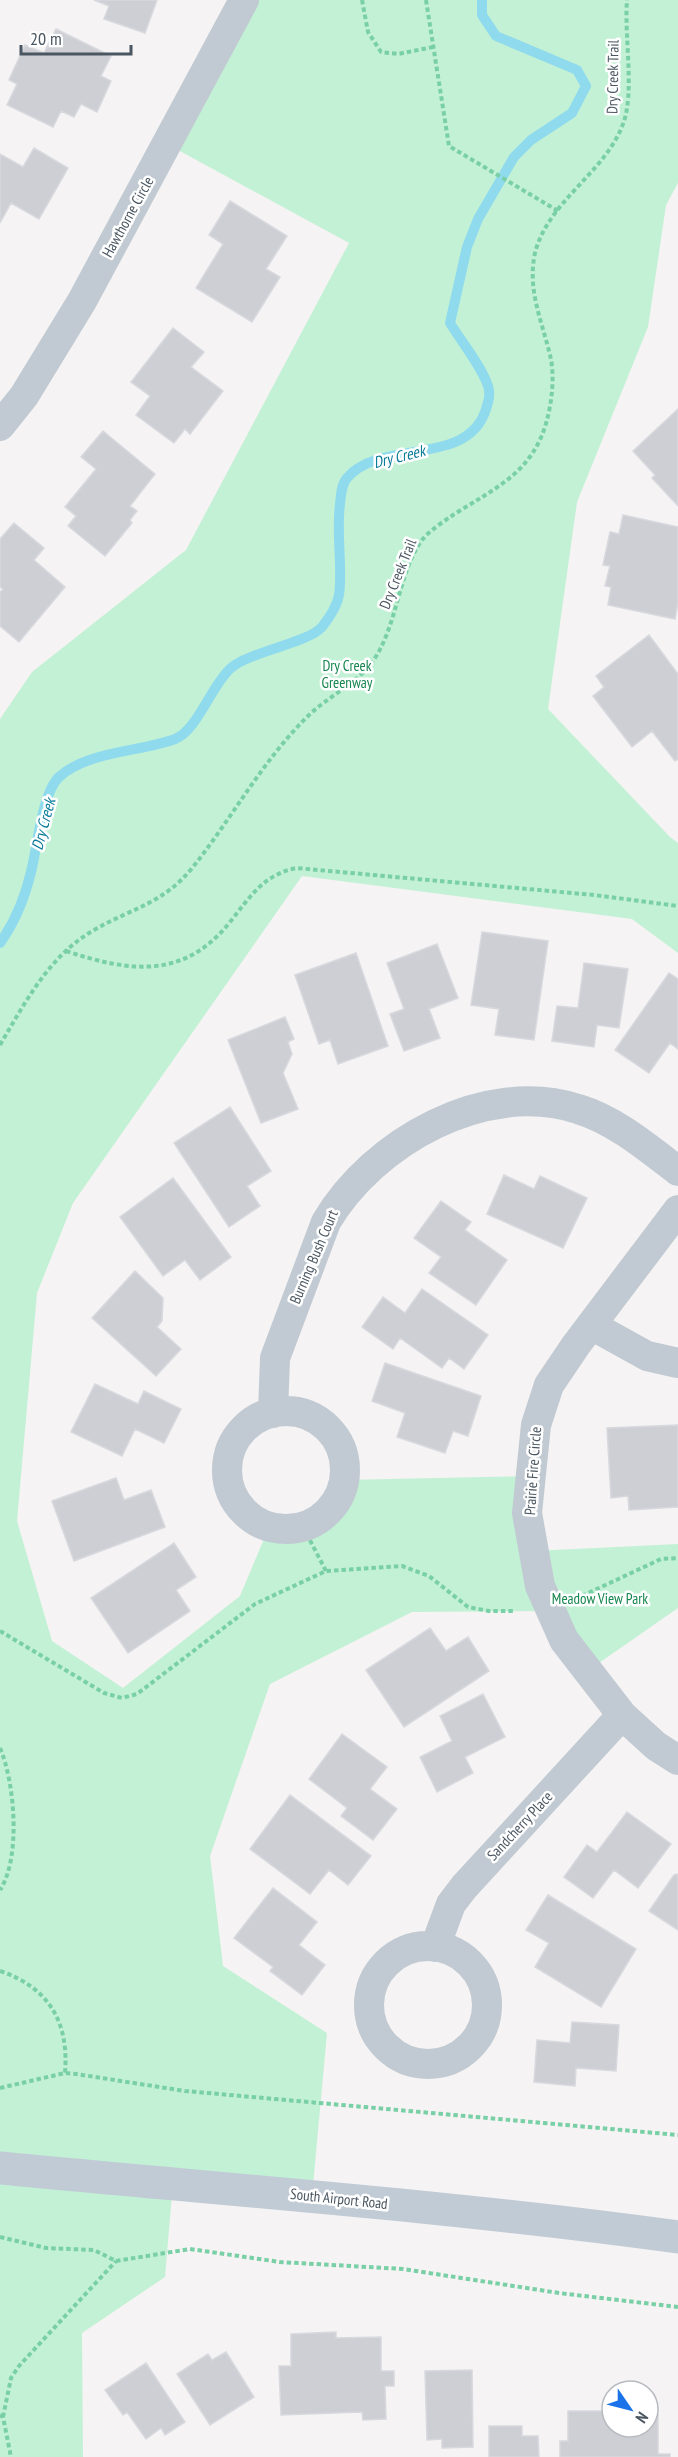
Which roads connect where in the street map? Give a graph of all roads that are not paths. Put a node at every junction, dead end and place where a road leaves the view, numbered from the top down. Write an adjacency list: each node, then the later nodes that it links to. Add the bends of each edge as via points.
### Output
1 (244, 0): 2 (street, Hawthorne Circle, via 82,301 24,396)
2 (0, 426)
3 (678, 1171): 7 (street, Burning Bush Court, via 595,1115 561,1104 491,1106 454,1117 414,1136 359,1177 326,1222 275,1358)
4 (678, 1210): 5 (street, Prairie Fire Circle)
5 (591, 1325): 6 (street, via 647,1356); 8 (street, Prairie Fire Circle, via 549,1385 536,1425 527,1513 536,1571 549,1611 573,1654)
6 (678, 1363)
7 (273, 1413): 7 (street, via 303,1414 320,1422 342,1452 345,1470 338,1498 327,1513 303,1527 274,1528 256,1521 241,1509 228,1481 230,1451 240,1433 255,1420)
8 (622, 1715): 9 (street, Prairie Fire Circle); 10 (street, Sandcherry Place, via 464,1887 452,1904)
9 (678, 1760)
10 (435, 1947)
11 (0, 2168): 12 (main road, South Airport Road, via 173,2182)
12 (678, 2237)

